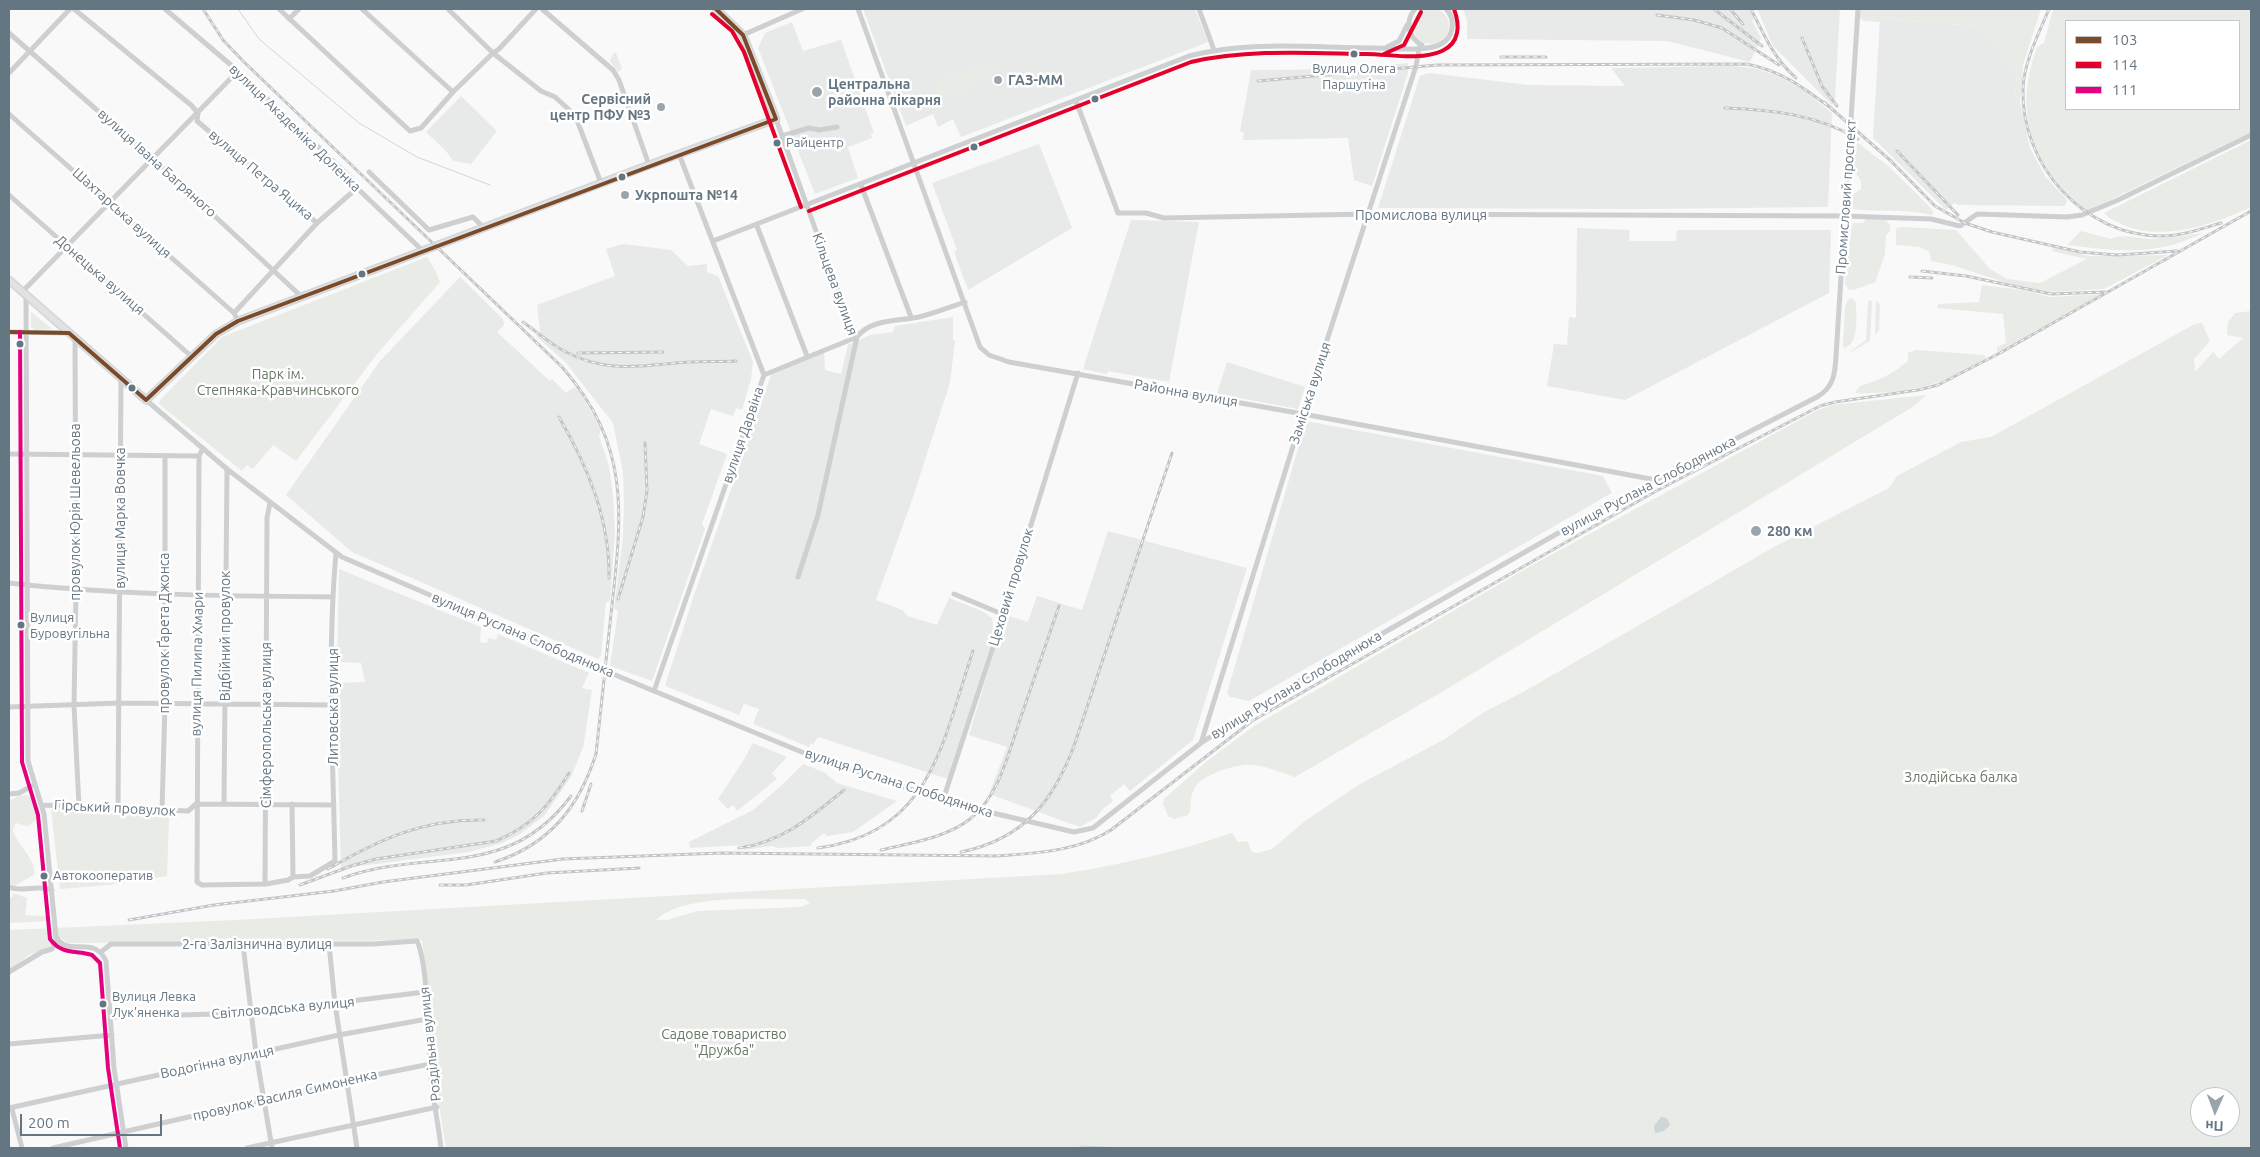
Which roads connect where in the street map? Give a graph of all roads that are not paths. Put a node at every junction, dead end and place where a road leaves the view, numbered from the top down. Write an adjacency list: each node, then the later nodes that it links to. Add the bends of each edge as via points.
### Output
1 (70, 9): 23 (street)
2 (74, 9): 30 (street, вулиця Петра Яцика)
3 (164, 9): 26 (street, вулиця Академіка Доленка)
4 (279, 9): 17 (street)
5 (299, 9): 17 (street)
6 (362, 9): 28 (street)
7 (448, 9): 25 (street)
8 (536, 9): 25 (street)
9 (542, 9): 39 (street, via 613,70)
10 (716, 9): 20 (main road, Кільцева вулиця)
11 (802, 9): 20 (street)
12 (858, 9): 38 (street, Районна вулиця)
13 (1199, 9): 24 (street)
14 (1415, 9): 18 (street)
15 (1858, 9): 48 (street, Промисловий проспект)
16 (1447, 10): 21 (street, via 1453,24 1448,39 1441,44)
17 (289, 19): 28 (street, via 410,131 421,128)
18 (1409, 20): 21 (street, via 1410,34); 22 (street, via 1399,41)
19 (9, 33): 23 (street, вулиця Івана Багряного)
20 (743, 35): 32 (main road, Кільцева вулиця)
21 (1420, 46): 22 (street); 47 (street, Заміська вулиця)
22 (1382, 48): 24 (street)
23 (30, 50): 27 (street); 37 (street, вулиця Івана Багряного)
24 (1214, 50): 29 (street, via 1189,56)
25 (493, 52): 28 (street); 41 (street, via 575,115)
26 (238, 71): 30 (street); 43 (street, вулиця Академіка Доленка, via 350,177)
27 (9, 74)
28 (453, 92)
29 (1076, 101): 38 (street); 47 (street, Промислова вулиця, via 1118,213 1146,213 1164,218)
30 (198, 113): 37 (street); 49 (street, вулиця Петра Яцика, via 197,121)
31 (9, 114): 45 (street, Шахтарська вулиця)
32 (776, 119): 35 (street, Кільцева вулиця); 36 (main road)
33 (837, 127): 35 (street, via 809,128)
34 (2251, 135): 51 (street, via 2118,200 2076,216 1977,214 1963,225)
35 (782, 136): 46 (street, Кільцева вулиця)
36 (679, 154): 39 (main road); 54 (street, вулиця Дарвіна)
37 (153, 159): 45 (street); 57 (street, вулиця Івана Багряного)
38 (914, 164): 42 (street); 61 (street, Районна вулиця)
39 (649, 165): 41 (main road)
40 (370, 172): 52 (street, via 429,230 473,217)
41 (601, 183): 52 (main road)
42 (862, 185): 46 (street); 63 (street)
43 (357, 188): 49 (street); 56 (street, вулиця Академіка Доленка)
44 (9, 195): 55 (street, Донецька вулиця)
45 (111, 202): 55 (street); 62 (street, Шахтарська вулиця)
46 (807, 206): 50 (street); 68 (street, Кільцева вулиця)
47 (1369, 214): 48 (street, Промислова вулиця); 77 (street, Заміська вулиця)
48 (1845, 216): 51 (street, Промислова вулиця, via 1932,219); 75 (street, Промисловий проспект)
49 (317, 223): 57 (street)
50 (757, 226): 54 (street); 71 (street)
51 (1956, 226): 53 (street)
52 (484, 228): 56 (main road)
53 (1962, 233)
54 (714, 242): 73 (street, вулиця Дарвіна)
55 (67, 246): 59 (street); 70 (street, Донецька вулиця)
56 (423, 251): 60 (main road)
57 (275, 270): 60 (street, вулиця Івана Багряного); 62 (street)
58 (9, 280): 59 (main road, вулиця Руслана Слободянюка)
59 (24, 294): 66 (street); 67 (main road, вулиця Руслана Слободянюка)
60 (302, 297): 64 (main road)
61 (965, 302): 63 (street); 72 (street, Районна вулиця, via 980,346 989,355 1010,362)
62 (234, 314): 64 (street, Шахтарська вулиця)
63 (911, 317): 68 (street, via 884,322 862,331)
64 (238, 321): 70 (main road, via 216,334)
65 (9, 332): 66 (street)
66 (26, 332): 67 (street); 80 (street)
67 (69, 333): 69 (main road, вулиця Руслана Слободянюка)
68 (857, 337): 71 (street); 89 (street, Кільцева вулиця, via 818,515)
69 (75, 338): 74 (main road, вулиця Руслана Слободянюка); 81 (street, провулок Юрія Шевельова)
70 (191, 356): 76 (main road)
71 (807, 356): 73 (street)
72 (1078, 373): 77 (street, Районна вулиця); 100 (street, Цеховий провулок)
73 (764, 375): 101 (street, вулиця Дарвіна)
74 (122, 378): 76 (main road, вулиця Руслана Слободянюка); 82 (street, вулиця Марка Вовчка)
75 (1832, 384): 86 (street, вулиця Руслана Слободянюка, via 1817,397)
76 (146, 400): 78 (street, вулиця Руслана Слободянюка)
77 (1303, 414): 86 (street, Районна вулиця); 111 (street, Заміська вулиця)
78 (203, 448): 84 (street, вулиця Пилипа Хмари); 85 (street, вулиця Руслана Слободянюка)
79 (9, 454): 80 (street)
80 (27, 455): 81 (street); 91 (street)
81 (75, 455): 82 (street); 92 (street, провулок Юрія Шевельова)
82 (120, 455): 83 (street); 93 (street, вулиця Марка Вовчка)
83 (165, 456): 84 (street); 95 (street, провулок Ґарета Джонса)
84 (199, 456): 96 (street, вулиця Пилипа Хмари)
85 (226, 469): 87 (street, вулиця Руслана Слободянюка); 97 (street, Відбійний провулок)
86 (1656, 480): 111 (street, вулиця Руслана Слободянюка, via 1601,508 1288,687)
87 (270, 503): 88 (street, вулиця Руслана Слободянюка); 98 (street, Сімферопольська вулиця)
88 (336, 553): 99 (street, Литовська вулиця); 101 (street, вулиця Руслана Слободянюка)
89 (798, 577)
90 (9, 583): 91 (street)
91 (28, 586): 92 (street); 110 (street)
92 (76, 590): 93 (street); 107 (street, провулок Юрія Шевельова)
93 (120, 592): 95 (street); 103 (street, вулиця Марка Вовчка)
94 (954, 594): 100 (street)
95 (164, 595): 96 (street); 102 (street, провулок Ґарета Джонса)
96 (198, 595): 97 (street); 104 (street, вулиця Пилипа Хмари)
97 (225, 596): 98 (street); 105 (street, Відбійний провулок)
98 (267, 596): 99 (street); 106 (street, Сімферопольська вулиця)
99 (334, 597): 108 (street, Литовська вулиця)
100 (1002, 614): 114 (street, Цеховий провулок)
101 (654, 691): 114 (street, вулиця Руслана Слободянюка, via 809,755)
102 (165, 702): 103 (street); 104 (street); 123 (street, провулок Ґарета Джонса)
103 (120, 703): 107 (street); 122 (street, вулиця Марка Вовчка)
104 (196, 703): 105 (street); 115 (street, вулиця Пилипа Хмари)
105 (224, 703): 106 (street); 116 (street, Відбійний провулок)
106 (265, 704): 108 (street); 117 (street, Сімферопольська вулиця)
107 (74, 705): 110 (street); 121 (street, провулок Юрія Шевельова)
108 (332, 705): 120 (street, Литовська вулиця)
109 (9, 707): 110 (street)
110 (27, 707): 112 (street, via 28,761)
111 (1201, 743): 114 (street, вулиця Руслана Слободянюка, via 1093,828 1080,832 1025,822)
112 (34, 785): 113 (street); 119 (street)
113 (9, 794)
114 (943, 800)
115 (196, 804): 116 (street, Гірський провулок); 123 (street, Гірський провулок, via 188,811); 125 (street, вулиця Пилипа Хмари, via 197,882 202,885)
116 (224, 804): 117 (street, Гірський провулок)
117 (265, 804): 118 (street, Гірський провулок); 125 (street, Сімферопольська вулиця)
118 (292, 804): 120 (street, Гірський провулок); 124 (street)
119 (42, 805): 121 (street, Гірський провулок); 127 (street)
120 (334, 805): 124 (street, Литовська вулиця, via 335,861 310,876)
121 (79, 807): 122 (street, Гірський провулок)
122 (118, 808): 123 (street, Гірський провулок)
123 (162, 811)
124 (293, 877): 125 (street)
125 (266, 884)
126 (9, 887): 127 (street)
127 (52, 890): 128 (street)
128 (57, 940): 132 (street, via 66,946 91,946); 133 (street, via 52,949)
129 (417, 942): 130 (street, 2-га Залізнична вулиця); 134 (street, Роздільна вулиця)
130 (329, 944): 131 (street, 2-га Залізнична вулиця); 135 (street)
131 (243, 945): 132 (street, 2-га Залізнична вулиця, via 112,944); 136 (street)
132 (103, 955): 137 (street, via 108,969)
133 (9, 972)
134 (425, 992): 135 (street, Світловодська вулиця); 138 (street, Роздільна вулиця)
135 (335, 1004): 136 (street, Світловодська вулиця); 140 (street)
136 (252, 1013): 137 (street, Світловодська вулиця); 142 (street)
137 (110, 1017): 139 (street)
138 (427, 1019): 140 (street, Водогінна вулиця); 143 (street, Роздільна вулиця)
139 (112, 1035): 141 (street); 145 (street)
140 (339, 1035): 142 (street, Водогінна вулиця); 144 (street)
141 (9, 1044)
142 (256, 1054): 145 (street, Водогінна вулиця); 146 (street)
143 (430, 1064): 144 (street, провулок Василя Симоненка); 147 (street, Роздільна вулиця)
144 (346, 1081): 146 (street, провулок Василя Симоненка); 149 (street)
145 (116, 1084): 148 (street, Водогінна вулиця); 150 (street)
146 (264, 1100): 150 (street, провулок Василя Симоненка); 151 (street)
147 (436, 1107): 149 (street); 157 (street, Роздільна вулиця)
148 (10, 1108): 152 (street)
149 (353, 1126): 151 (street); 156 (street)
150 (124, 1133): 153 (street, провулок Василя Симоненка); 154 (street)
151 (272, 1145): 155 (street)
152 (22, 1148)
153 (53, 1148)
154 (126, 1148)
155 (247, 1148)
156 (356, 1148)
157 (441, 1148)

